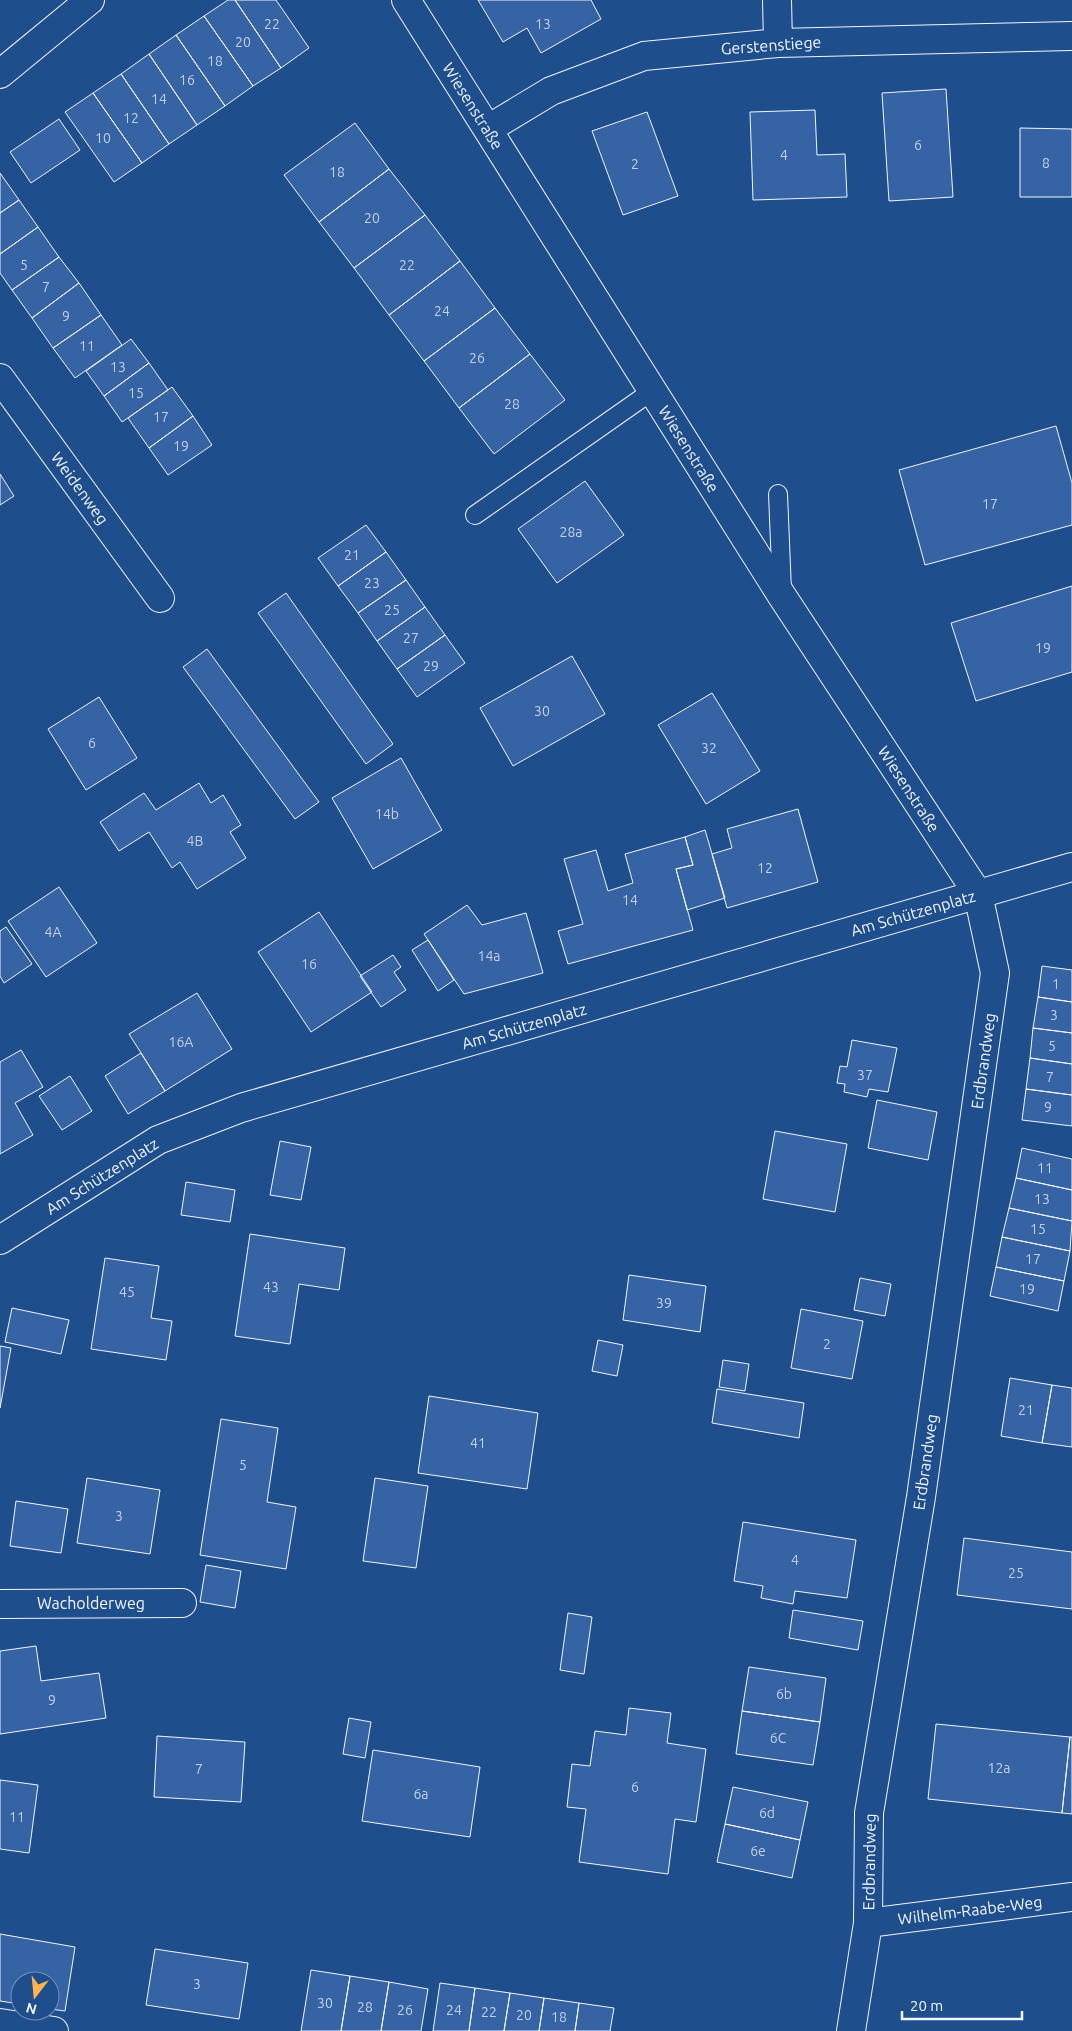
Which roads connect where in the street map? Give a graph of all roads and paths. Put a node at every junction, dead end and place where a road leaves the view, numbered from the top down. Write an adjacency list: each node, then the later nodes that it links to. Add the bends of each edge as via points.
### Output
1 (90, 0): 6 (street)
2 (406, 0): 7 (street, Wiesenstraße)
3 (776, 0): 5 (street)
4 (1072, 36): 5 (street, Gerstenstiege)
5 (778, 43): 7 (street, Gerstenstiege, via 644,56 551,91)
6 (0, 74)
7 (488, 129): 9 (street, Wiesenstraße)
8 (0, 378): 13 (street, Weidenweg)
9 (652, 391): 11 (lane); 12 (street, Wiesenstraße)
10 (778, 494): 12 (lane)
11 (475, 515)
12 (782, 596): 15 (street, Wiesenstraße)
13 (160, 598)
14 (1072, 866): 15 (street, Am Schützenplatz)
15 (978, 894): 16 (street, Am Schützenplatz, via 241,1108 158,1140); 20 (street, Erdbrandweg, via 995,973 922,1487 869,1813)
16 (0, 1240)
17 (182, 1603): 18 (street, Wacholderweg)
18 (0, 1604)
19 (1072, 1897): 20 (street, Wilhelm-Raabe-Weg)
20 (868, 1923): 23 (street, Erdbrandweg)
21 (0, 2023): 22 (street)
22 (54, 2031)
23 (851, 2031)

